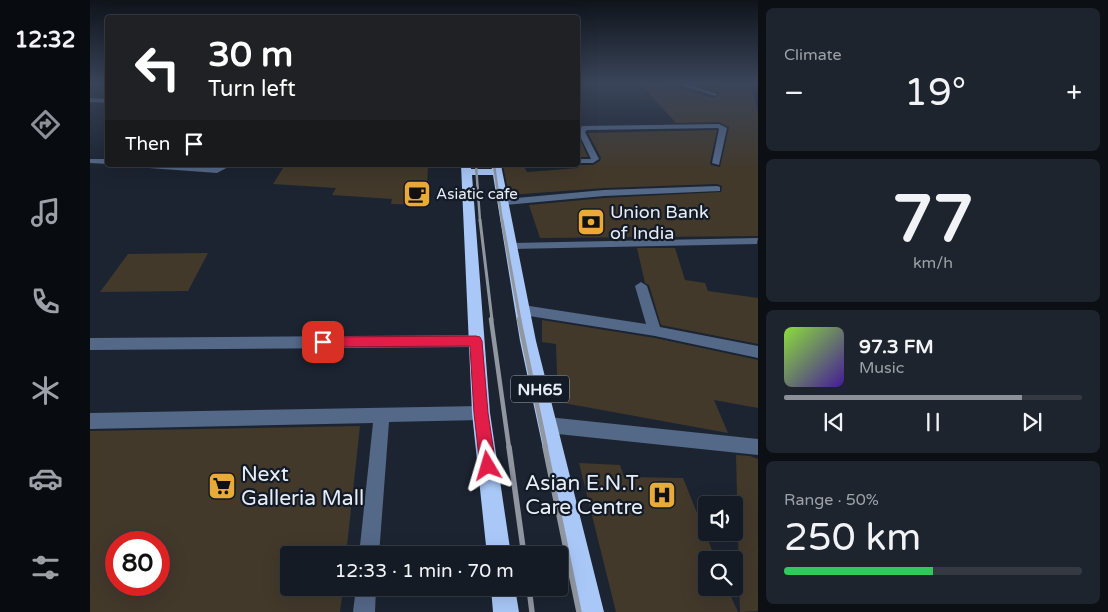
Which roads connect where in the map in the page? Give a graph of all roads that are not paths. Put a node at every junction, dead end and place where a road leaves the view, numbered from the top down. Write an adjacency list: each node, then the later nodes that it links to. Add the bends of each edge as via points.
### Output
1 (90, 161): 3 (street)
2 (580, 161): 4 (street, via 595,159 582,132 585,128 719,126 723,128)
3 (105, 162)
4 (716, 164)
5 (176, 167): 6 (street, via 217,170)
6 (224, 167)
7 (497, 168): 8 (highway); 10 (highway, NH65)
8 (466, 169): 16 (highway)
9 (718, 189): 10 (street, via 604,193)
10 (504, 202): 12 (highway, NH65)
11 (757, 241): 12 (street)
12 (512, 246): 14 (highway, NH65)
13 (642, 286): 15 (street)
14 (523, 310): 15 (street); 22 (highway, NH65)
15 (655, 330): 18 (street)
16 (476, 341): 17 (street); 19 (highway)
17 (90, 344)
18 (758, 352)
19 (481, 413): 20 (street); 25 (highway)
20 (382, 415): 21 (street); 24 (street)
21 (90, 421)
22 (548, 425): 23 (street); 30 (highway, NH65)
23 (758, 447)
24 (370, 546)
25 (498, 546)
26 (365, 596): 28 (street)
27 (504, 596): 29 (highway)
28 (364, 612)
29 (506, 612)
30 (591, 612)

